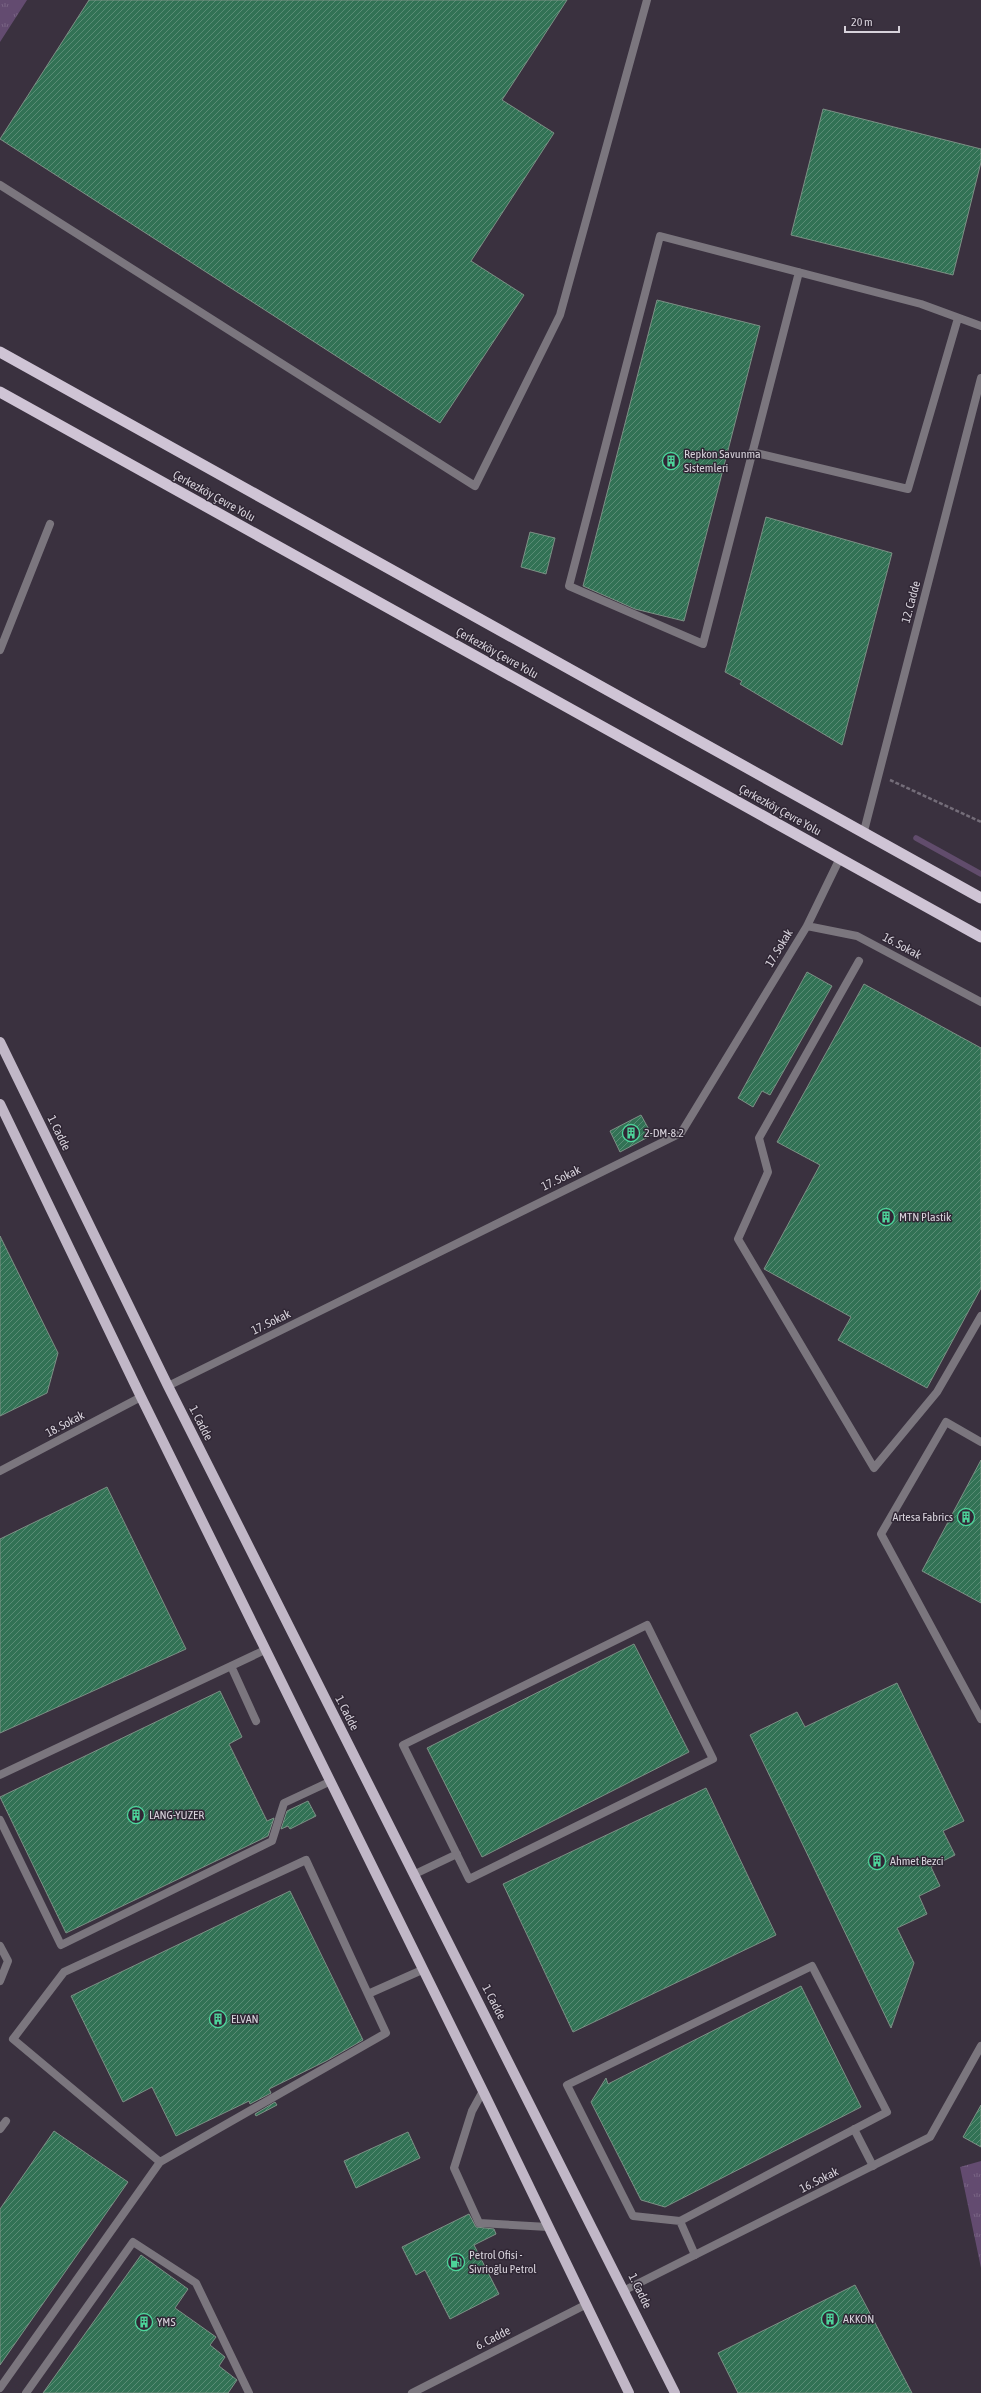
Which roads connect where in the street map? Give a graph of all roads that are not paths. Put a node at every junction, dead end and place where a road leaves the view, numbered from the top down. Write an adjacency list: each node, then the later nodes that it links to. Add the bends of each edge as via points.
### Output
1 (647, 0): 2 (street, via 560,315 476,486)
2 (0, 185)
3 (799, 272): 4 (street, via 921,304); 9 (street); 9 (street, via 660,236 569,586 703,644)
4 (958, 318): 5 (street); 9 (street, via 908,489)
5 (981, 326)
6 (0, 352): 12 (highway)
7 (981, 378): 12 (street, 12. Cadde)
8 (0, 392): 13 (highway, Çerkezköy Çevre Yolu)
9 (752, 452)
10 (50, 524): 11 (street)
11 (0, 650)
12 (864, 831): 14 (highway)
13 (840, 858): 15 (street, 17. Sokak); 16 (highway, Çerkezköy Çevre Yolu)
14 (981, 898)
15 (807, 926): 18 (street, 16. Sokak, via 857,936); 22 (street, 17. Sokak, via 681,1133)
16 (981, 936)
17 (860, 961): 21 (street, via 759,1138 768,1172 738,1239 874,1468 937,1392)
18 (981, 1002)
19 (0, 1042): 22 (main road, 1. Cadde)
20 (0, 1104): 23 (main road)
21 (981, 1316)
22 (168, 1386): 34 (main road, 1. Cadde)
23 (141, 1397): 25 (street, 18. Sokak); 26 (main road)
24 (981, 1442): 28 (street, via 946,1422 881,1534)
25 (0, 1471)
26 (265, 1650): 27 (street); 31 (main road)
27 (231, 1666): 29 (street); 30 (street)
28 (981, 1719)
29 (256, 1721)
30 (0, 1775)
31 (329, 1782): 32 (street, via 284,1803 272,1841 61,1945); 36 (main road)
32 (0, 1820)
33 (457, 1854): 33 (street, via 469,1879 713,1759 647,1625 403,1745); 34 (street)
34 (415, 1874): 49 (main road, 1. Cadde)
35 (0, 1946): 37 (street, via 8,1961)
36 (422, 1970): 38 (street); 40 (main road)
37 (0, 1981)
38 (368, 1994): 44 (street, via 386,2033); 44 (street, via 306,1860 64,1972 13,2039)
39 (981, 2046): 45 (street, 16. Sokak, via 930,2137)
40 (483, 2091): 47 (main road); 47 (street, via 472,2111 454,2168 479,2223)
41 (6, 2120): 42 (street)
42 (0, 2129)
43 (854, 2129): 45 (street); 46 (street); 46 (street, via 887,2112 812,1966 567,2085 633,2216)
44 (160, 2162): 51 (street)
45 (873, 2166): 48 (street, 16. Sokak)
46 (680, 2221): 48 (street)
47 (548, 2227): 50 (main road)
48 (695, 2255): 49 (street, 16. Sokak)
49 (625, 2290): 56 (main road, 1. Cadde)
50 (585, 2305): 54 (street, 6. Cadde); 55 (main road)
51 (0, 2388)
52 (26, 2393): 53 (street, via 133,2242 196,2283)
53 (249, 2393)
54 (412, 2393)
55 (629, 2393)
56 (675, 2393)

